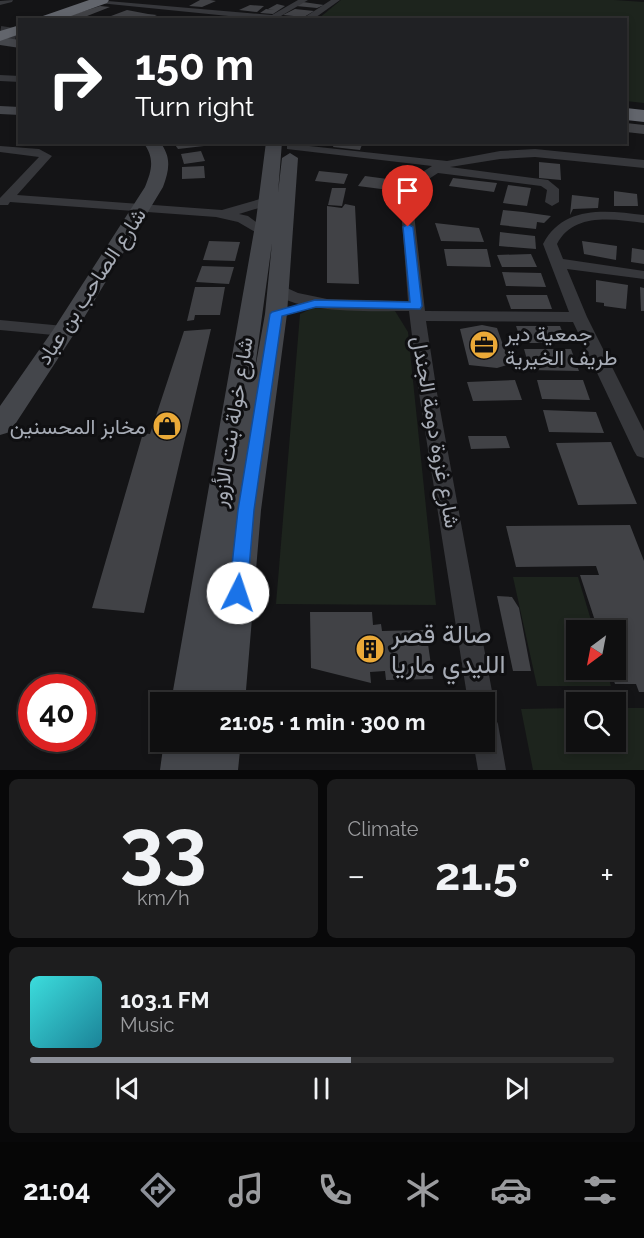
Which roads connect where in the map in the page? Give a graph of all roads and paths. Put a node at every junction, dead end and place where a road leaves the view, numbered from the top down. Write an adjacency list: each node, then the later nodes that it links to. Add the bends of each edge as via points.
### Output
1 (9, 0): 6 (street)
2 (191, 0): 8 (street)
3 (304, 0): 14 (street)
4 (336, 0): 15 (street)
5 (96, 1): 8 (street); 10 (highway); 11 (highway)
6 (0, 3)
7 (244, 4): 9 (street)
8 (170, 11): 9 (street); 12 (street)
9 (226, 13): 13 (street)
10 (40, 18)
11 (50, 18)
12 (258, 18)
13 (264, 18)
14 (273, 18)
15 (309, 18)
16 (0, 78): 17 (street)
17 (18, 79)
18 (627, 108): 20 (highway)
19 (0, 110): 21 (street)
20 (644, 110)
21 (18, 111)
22 (627, 114): 23 (highway)
23 (644, 116)
24 (152, 144): 32 (street, شارع الصاحب بن عباد, via 162,168)
25 (286, 144): 28 (street); 29 (street, شارع خولة بنت الأزور); 38 (street, شارع خولة بنت الأزور)
26 (0, 149): 30 (street, via 46,156)
27 (644, 164): 28 (street, شارع غزوة دومة الجندل, via 535,153)
28 (441, 166): 31 (street, via 544,183 553,189); 40 (street, شارع غزوة دومة الجندل, via 417,181 406,196)
29 (267, 201): 33 (street); 35 (street, شارع خولة بنت الأزور)
30 (4, 202): 32 (street)
31 (552, 202)
32 (142, 208): 33 (street); 44 (street, شارع الصاحب بن عباد)
33 (216, 213): 35 (street, via 243,219)
34 (644, 219): 36 (street, via 600,216 568,224 559,229 550,244)
35 (264, 233): 47 (street, شارع خولة بنت الأزور)
36 (559, 263): 37 (street); 42 (street)
37 (644, 275)
38 (278, 289): 39 (street); 41 (street, شارع خولة بنت الأزور)
39 (315, 303): 40 (street); 41 (street)
40 (417, 311): 42 (street); 50 (street, شارع غزوة دومة الجندل)
41 (276, 314): 47 (street, شارع خولة بنت الأزور)
42 (579, 317): 46 (street)
43 (0, 325): 44 (street)
44 (64, 332): 45 (street, شارع الصاحب بن عباد)
45 (0, 426)
46 (644, 451)
47 (233, 509): 48 (street, شارع خولة بنت الأزور); 49 (street, شارع خولة بنت الأزور)
48 (192, 692)
49 (226, 692)
50 (479, 692)
51 (182, 752): 54 (street)
52 (220, 752): 55 (street)
53 (489, 752): 56 (street)
54 (180, 770)
55 (218, 770)
56 (492, 770)

